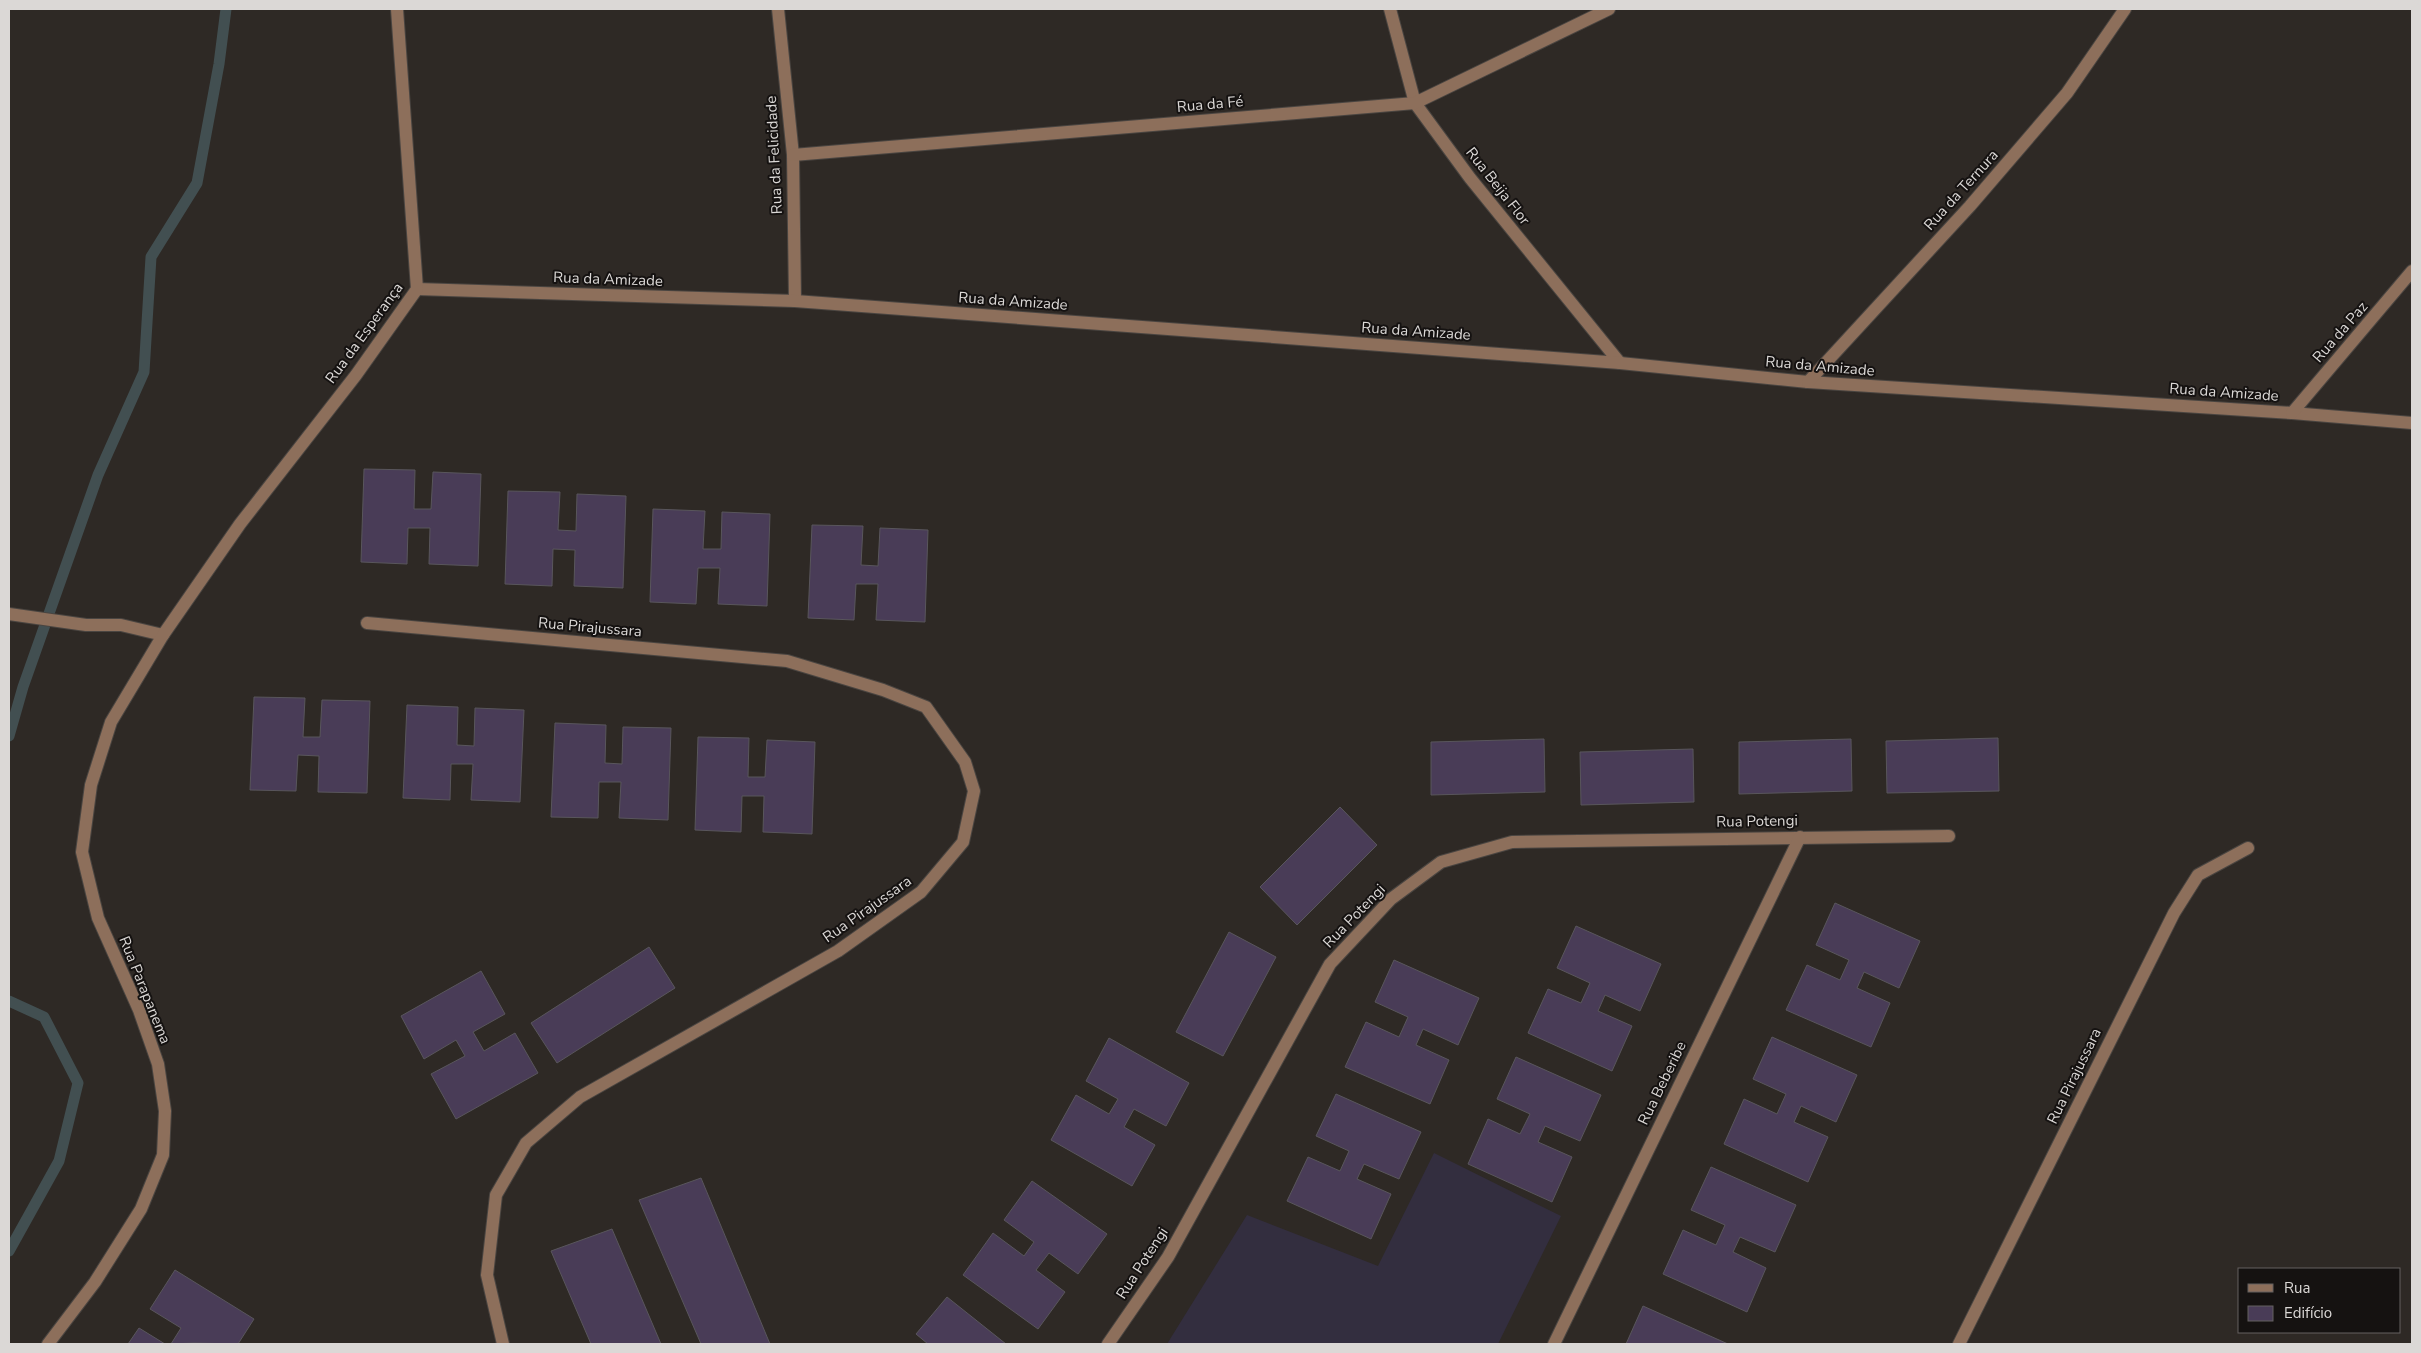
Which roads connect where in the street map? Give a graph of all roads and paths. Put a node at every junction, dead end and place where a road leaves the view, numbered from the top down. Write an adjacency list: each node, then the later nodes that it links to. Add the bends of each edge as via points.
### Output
1 (396, 9): 9 (street, Rua da Esperança)
2 (778, 9): 7 (street, Rua da Felicidade)
3 (1390, 9): 6 (street, Rua Beija Flor)
4 (1609, 9): 6 (street, Rua da Fé)
5 (2125, 9): 12 (street, Rua da Ternura, via 2067,93 1970,206)
6 (1415, 103): 7 (street, Rua da Fé); 11 (street, Rua Beija Flor, via 1470,178)
7 (793, 155): 10 (street, Rua da Felicidade)
8 (2412, 271): 13 (street, Rua da Paz)
9 (417, 289): 10 (street, Rua da Amizade); 17 (street, Rua da Esperança, via 356,375 240,524)
10 (795, 300): 11 (street, Rua da Amizade)
11 (1620, 363): 12 (street, Rua da Amizade)
12 (1808, 382): 13 (street, Rua da Amizade)
13 (2292, 413): 14 (street, Rua da Amizade)
14 (2412, 423)
15 (9, 614): 17 (street, via 86,625 121,625)
16 (367, 623): 22 (street, Rua Pirajussara, via 786,661 883,690 926,707 965,762 974,791 963,842 921,892 838,951 580,1097 526,1143 496,1195 487,1275)
17 (163, 635): 21 (street, Rua Parapanema, via 111,722 91,785 82,852 98,918 158,1064 165,1111 163,1155 141,1209 95,1282)
18 (1949, 836): 19 (street, Rua Potengi)
19 (1800, 837): 23 (street, Rua Potengi, via 1512,842 1441,862 1390,899 1330,964 1168,1257); 24 (street, Rua Beberibe)
20 (2248, 848): 25 (street, Rua Pirajussara, via 2198,875 2174,912)
21 (48, 1344)
22 (503, 1344)
23 (1108, 1344)
24 (1554, 1344)
25 (1959, 1344)

